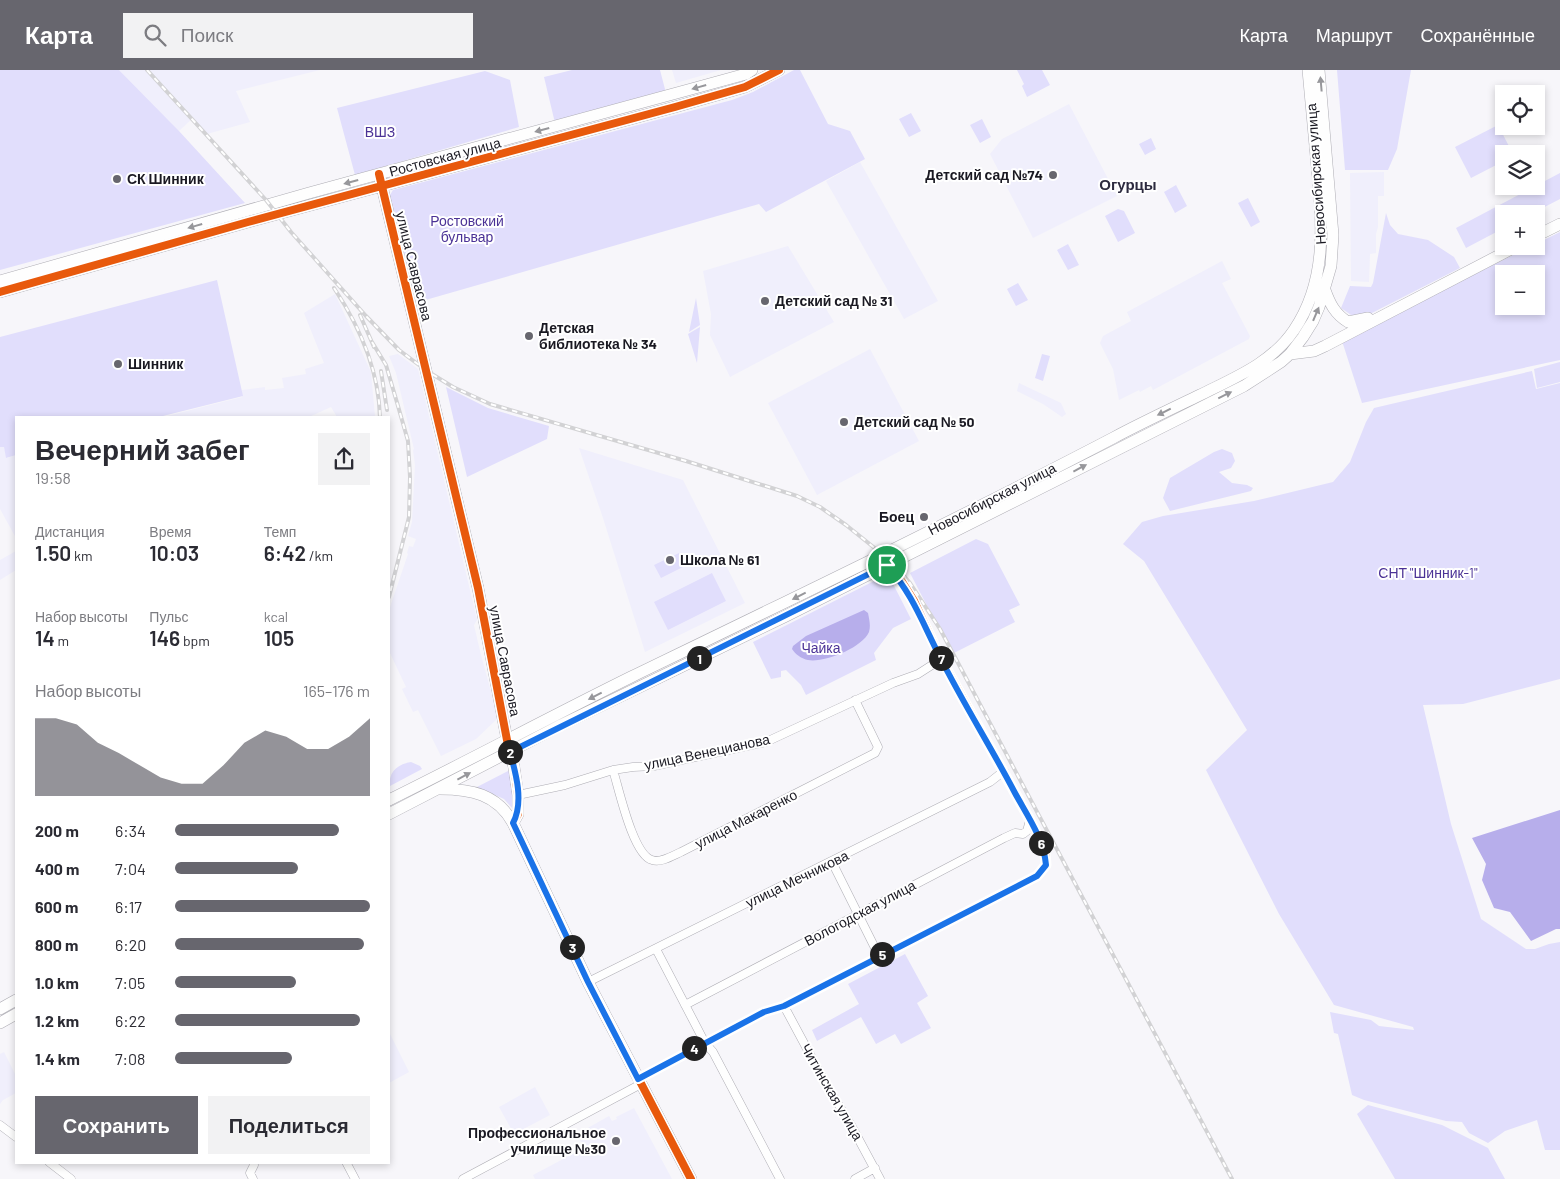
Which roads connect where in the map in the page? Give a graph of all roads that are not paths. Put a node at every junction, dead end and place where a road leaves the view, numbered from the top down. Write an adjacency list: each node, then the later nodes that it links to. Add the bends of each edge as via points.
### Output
1 (779, 70): 4 (street, Ростовская улица)
2 (1308, 70): 18 (street, Новосибирская улица, one-way to 18, via 1322,237 1320,266 1303,315 1274,353 1238,377 631,678)
3 (1320, 70): 11 (street, Новосибирская улица, one-way to 3, via 1333,235)
4 (749, 76): 5 (street, Ростовская улица, one-way to 5); 6 (street, Ростовская улица, via 666,110)
5 (379, 174): 6 (street, улица Саврасова); 10 (street, Ростовская улица, one-way to 10)
6 (382, 187): 12 (street, Ростовская улица); 18 (street, улица Саврасова, via 476,580)
7 (1560, 224): 8 (street)
8 (1545, 232)
9 (1500, 255): 13 (street)
10 (0, 281)
11 (1325, 290): 13 (street, via 1335,312 1348,322); 14 (street, Новосибирская улица, one-way to 11, via 1313,321)
12 (0, 292)
13 (1387, 313): 14 (street, via 1314,351)
14 (1290, 354): 15 (street, Новосибирская улица, one-way to 14, via 1244,386)
15 (887, 565): 16 (street, via 914,601); 18 (street, Новосибирская улица, via 618,697)
16 (940, 657): 17 (street, улица Венецианова, via 918,674); 20 (street)
17 (855, 700): 19 (street, улица Венецианова, via 766,742 654,766); 19 (street, улица Макаренко, via 878,747 875,753 658,862 642,853 630,830)
18 (508, 746): 21 (street, Новосибирская улица, one-way to 18); 22 (street, улица Саврасова); 23 (street, Новосибирская улица)
19 (613, 770): 22 (street, улица Венецианова)
20 (1004, 772): 25 (street); 27 (street, улица Мечникова)
21 (438, 789): 24 (street, Новосибирская улица); 26 (street, via 480,794 496,802)
22 (518, 795): 26 (street, улица Саврасова, via 518,814)
23 (390, 800)
24 (390, 813)
25 (1030, 820): 28 (street, Вологодская улица, via 1023,834 1015,833 1004,838); 30 (street, via 1045,852 1046,865 1037,876)
26 (513, 823): 31 (street)
27 (832, 862): 28 (street); 29 (street, улица Мечникова)
28 (858, 914): 30 (street); 33 (street, Вологодская улица)
29 (656, 949): 31 (street, улица Мечникова); 33 (street)
30 (879, 956): 34 (street)
31 (588, 982): 39 (street)
32 (15, 1000): 35 (street)
33 (685, 1005): 38 (street)
34 (784, 1006): 38 (street, via 764,1012); 45 (street, Читинская улица)
35 (0, 1008)
36 (15, 1015): 37 (street)
37 (0, 1023)
38 (705, 1043): 39 (street); 51 (street, via 713,1052)
39 (640, 1081): 49 (street); 50 (street)
40 (0, 1125): 41 (street)
41 (15, 1136)
42 (52, 1164): 46 (street)
43 (254, 1164): 47 (street, via 250,1173)
44 (347, 1164): 48 (street)
45 (874, 1168): 52 (street); 53 (street, Читинская улица)
46 (72, 1179)
47 (253, 1179)
48 (355, 1179)
49 (463, 1179)
50 (691, 1179)
51 (780, 1179)
52 (855, 1179)
53 (880, 1179)

